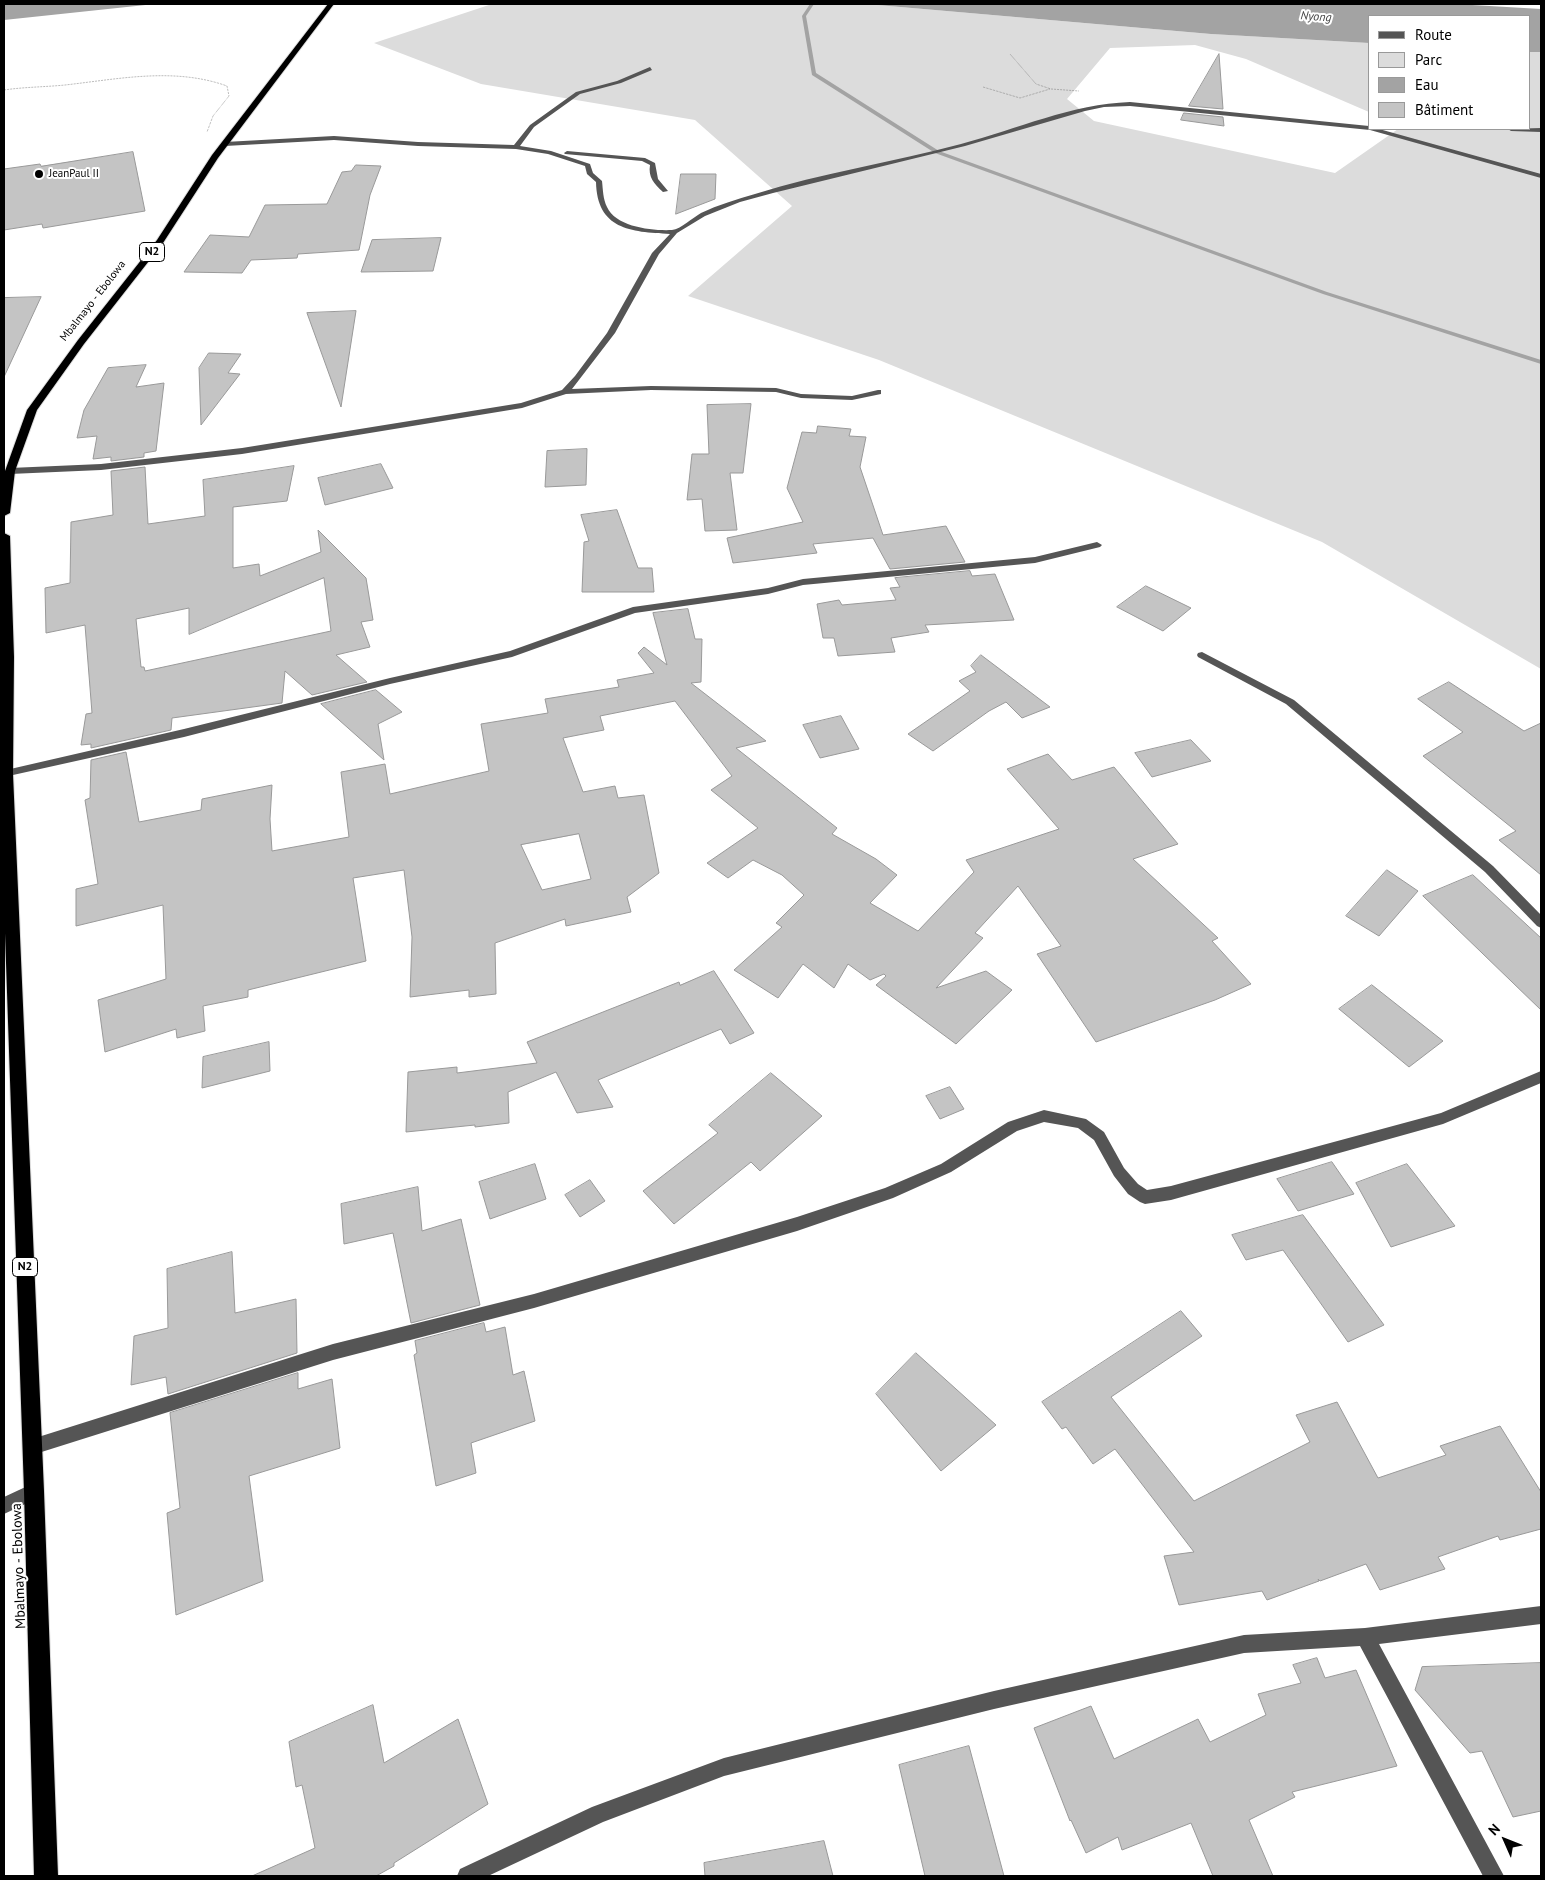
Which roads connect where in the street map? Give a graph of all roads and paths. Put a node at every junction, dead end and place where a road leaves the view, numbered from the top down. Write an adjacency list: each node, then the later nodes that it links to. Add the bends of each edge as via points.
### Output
1 (330, 4): 10 (highway, Mbalmayo - Ebolowa / N2)
2 (1010, 54): 5 (path, via 1036,84)
3 (650, 69): 11 (street, via 619,82 578,93 532,126)
4 (983, 86): 5 (path, via 1020,98)
5 (1051, 89): 7 (path)
6 (4, 90): 13 (path, via 158,77 215,81 227,86 229,96 213,116 203,142)
7 (1080, 91)
8 (1368, 127): 16 (street, via 1104,105 738,201 703,215)
9 (1377, 130): 14 (street)
10 (225, 144): 11 (street, via 334,138); 13 (highway, Mbalmayo - Ebolowa / N2)
11 (516, 147): 12 (street)
12 (549, 152): 15 (street, via 643,159 653,164 651,172 656,183); 16 (street, via 588,165 590,174 599,181 598,196 609,218 648,231)
13 (215, 157): 19 (highway, Mbalmayo - Ebolowa / N2, via 160,241 32,410)
14 (1541, 176)
15 (665, 190)
16 (675, 232): 17 (street, via 656,253 611,333)
17 (565, 392): 18 (street, via 651,388 776,390 801,396 852,398); 19 (street, via 522,405 242,451 101,467)
18 (878, 392)
19 (10, 471): 20 (highway, Mbalmayo - Ebolowa / N2)
20 (4, 513)
21 (4, 536): 24 (highway, Mbalmayo - Ebolowa / N2, via 8,657)
22 (1097, 545): 24 (street, via 1035,560 803,582 768,591 633,610 512,654)
23 (1202, 655): 25 (street, via 1290,702 1489,869)
24 (6, 774): 27 (highway, Mbalmayo - Ebolowa / N2)
25 (1541, 923)
26 (1541, 1077): 27 (street, via 1443,1118 1171,1193 1145,1197 1133,1189 1119,1172 1100,1136 1081,1123 1044,1116 1013,1126 946,1168 888,1193 798,1224 534,1302 334,1352)
27 (32, 1447): 28 (highway, Mbalmayo - Ebolowa / N2)
28 (34, 1491): 29 (street); 32 (highway, Mbalmayo - Ebolowa / N2)
29 (4, 1506)
30 (1541, 1615): 31 (street)
31 (1366, 1637): 33 (street, via 1244,1644 994,1700 724,1767 599,1814); 34 (street)
32 (46, 1876)
33 (467, 1876)
34 (1494, 1876)

